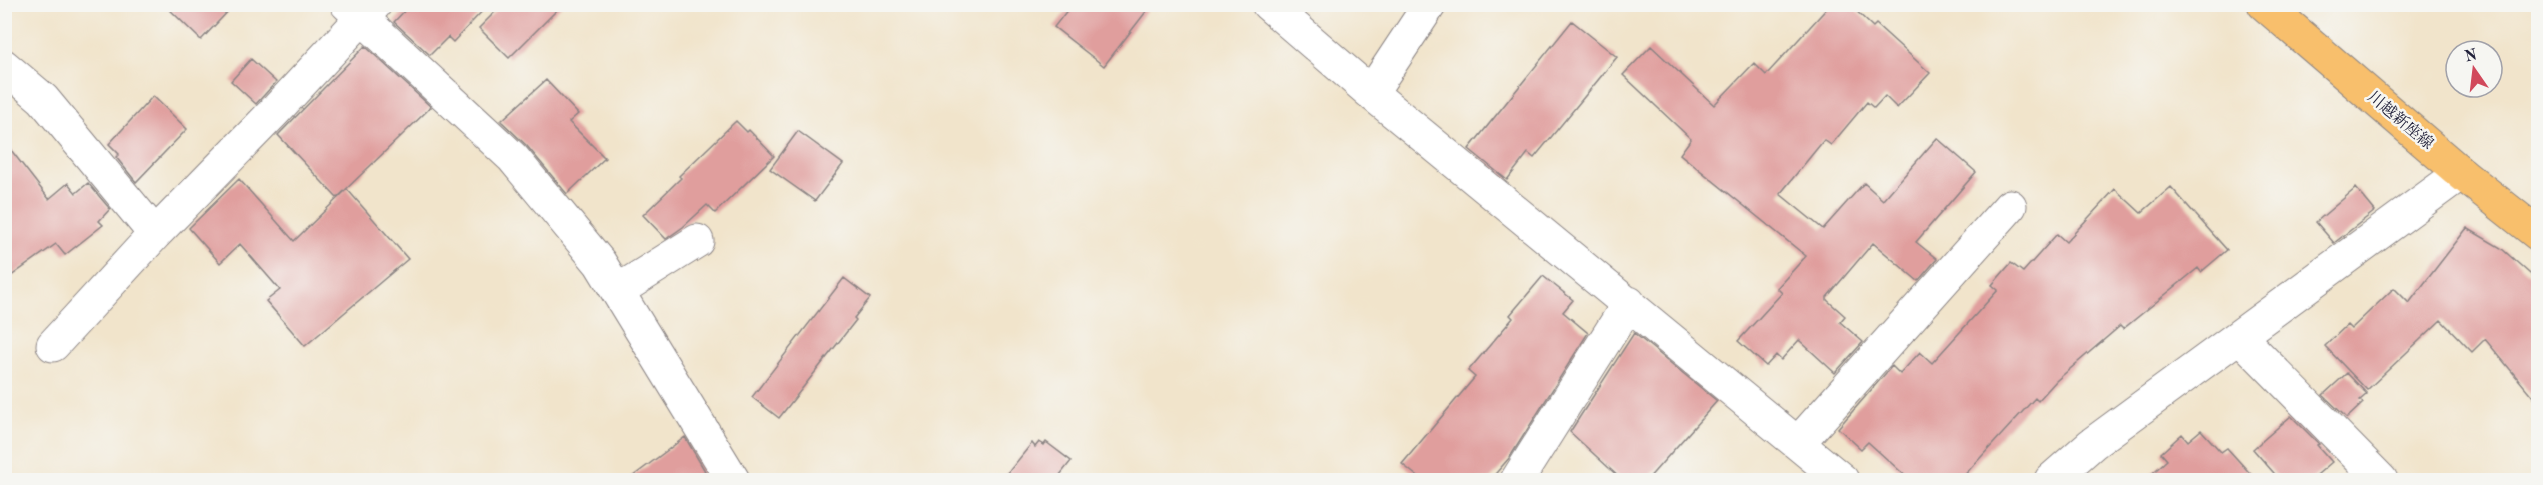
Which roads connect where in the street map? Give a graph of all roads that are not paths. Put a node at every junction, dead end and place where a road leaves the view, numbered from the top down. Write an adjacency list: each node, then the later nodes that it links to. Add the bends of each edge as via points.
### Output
1 (1268, 4): 6 (street)
2 (1430, 4): 6 (street)
3 (2264, 4): 7 (main road, 川越新座線)
4 (361, 9): 9 (street, via 275,111); 12 (street, via 513,158 600,262)
5 (4, 66): 9 (street, via 43,99)
6 (1371, 93): 13 (street)
7 (2461, 173): 10 (main road, 川越新座線); 14 (street)
8 (2010, 206): 16 (street)
9 (155, 234): 15 (street)
10 (2538, 234)
11 (697, 241): 12 (street)
12 (619, 291): 17 (street)
13 (1629, 303): 16 (street); 18 (street)
14 (2240, 337): 20 (street, via 2092,444); 21 (street)
15 (53, 345)
16 (1798, 443): 19 (street)
17 (733, 480)
18 (1517, 480)
19 (1842, 480)
20 (2050, 480)
21 (2381, 480)

